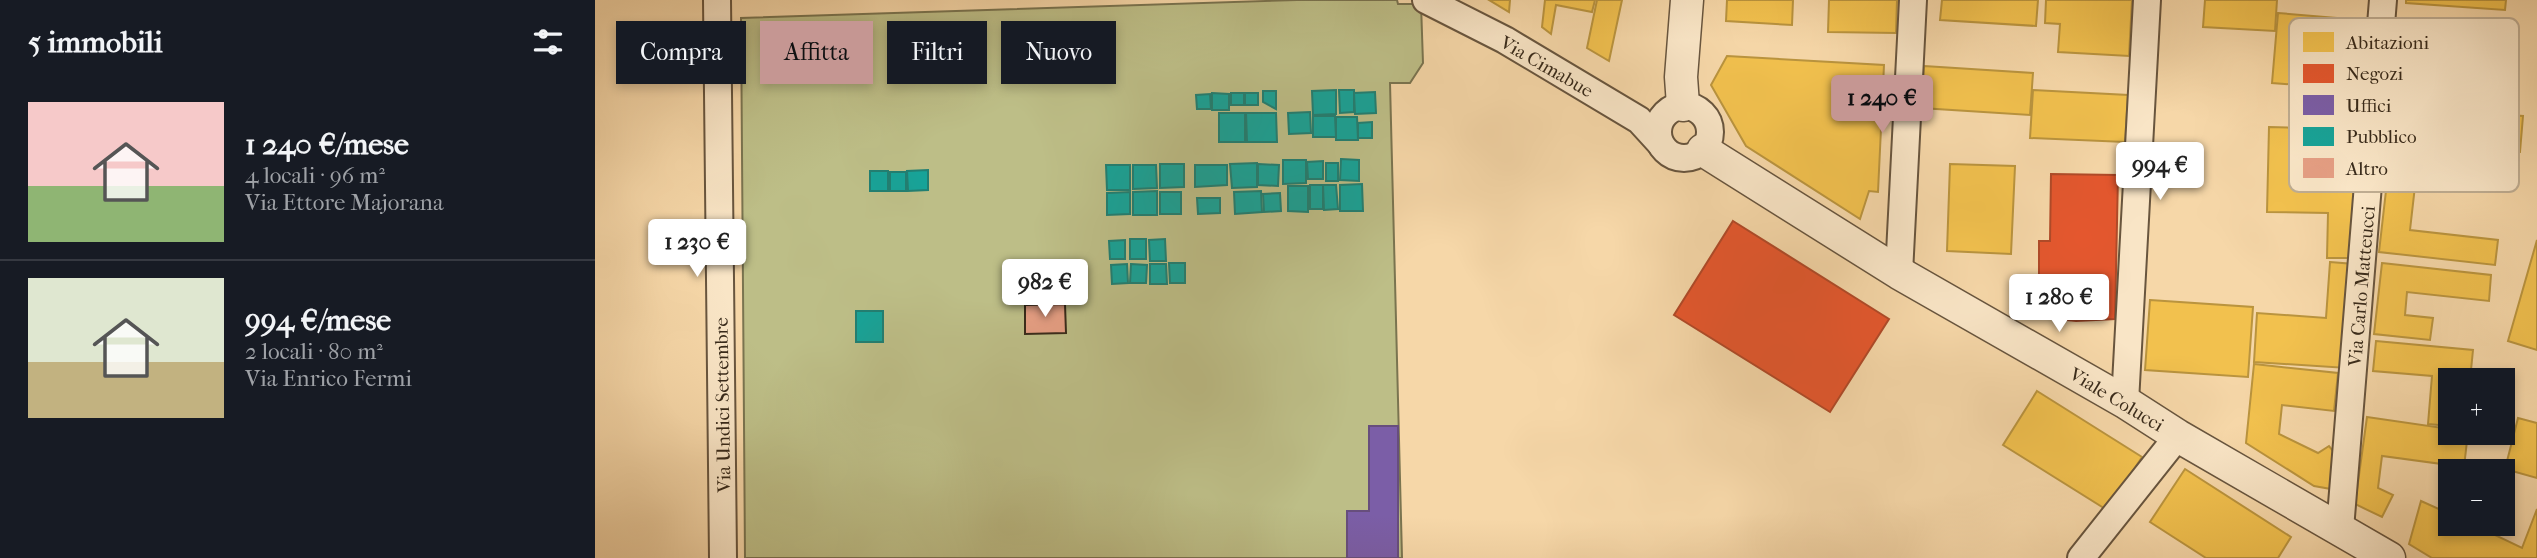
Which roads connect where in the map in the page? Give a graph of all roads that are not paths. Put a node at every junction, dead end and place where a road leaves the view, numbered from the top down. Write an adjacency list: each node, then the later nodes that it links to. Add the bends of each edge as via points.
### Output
1 (717, 0): 16 (street, Via Undici Settembre)
2 (1426, 0): 9 (street, Via Cimabue, via 1505,40 1639,120)
3 (1687, 0): 8 (street)
4 (1913, 0): 12 (street)
5 (2147, 0): 13 (street)
6 (2383, 0): 7 (street, Via Carlo Matteucci)
7 (2382, 18)
8 (1683, 106): 9 (street, via 1662,117 1657,134); 10 (street, via 1700,111 1709,125)
9 (1660, 143): 10 (street, via 1679,158)
10 (1703, 150): 12 (street, Viale Colucci)
11 (2367, 192): 15 (street, Via Carlo Matteucci)
12 (1899, 273): 13 (street, Viale Colucci)
13 (2125, 402): 14 (street, Viale Colucci)
14 (2178, 436): 15 (street, Viale Colucci); 17 (street)
15 (2340, 529): 18 (street, Viale Colucci)
16 (723, 558)
17 (2081, 558)
18 (2389, 558)

